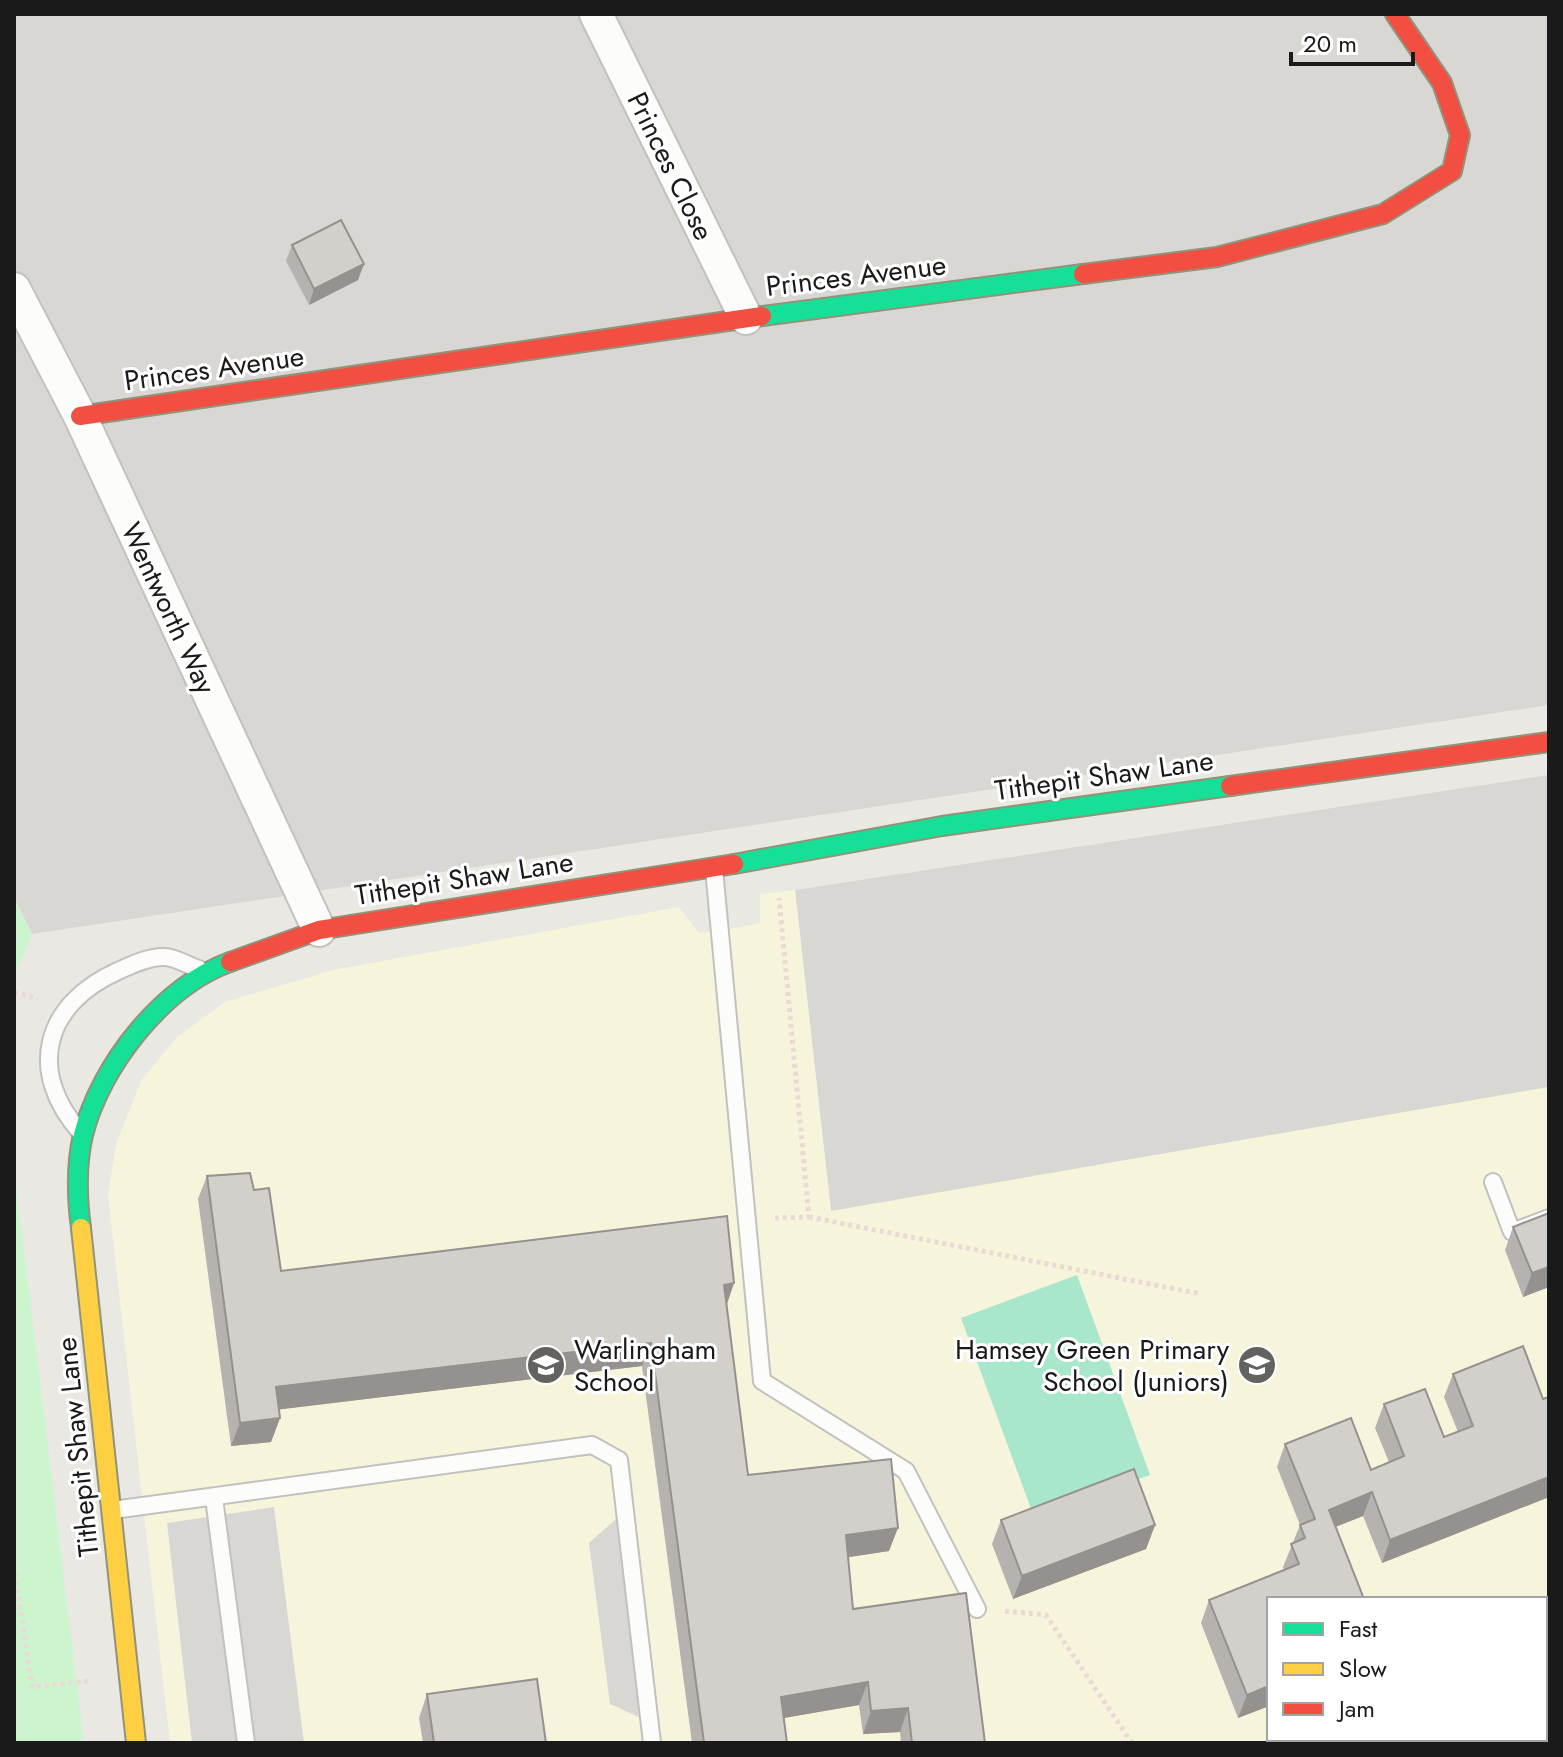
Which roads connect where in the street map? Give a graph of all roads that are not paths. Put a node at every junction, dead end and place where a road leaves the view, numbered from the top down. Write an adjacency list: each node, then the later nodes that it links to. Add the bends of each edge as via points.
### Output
1 (596, 14): 4 (street, Princes Close)
2 (1395, 14): 4 (street, Princes Avenue, via 1442,83 1460,135 1452,171 1383,214 1217,257)
3 (14, 289): 5 (street, Wentworth Way)
4 (746, 318): 5 (street, Princes Avenue)
5 (80, 416): 8 (street, Wentworth Way)
6 (1549, 742): 7 (street, Tithepit Shaw Lane, via 942,826)
7 (714, 868): 8 (street, Tithepit Shaw Lane); 15 (lane, via 762,1381 906,1471)
8 (319, 930): 9 (street, Tithepit Shaw Lane)
9 (204, 971): 10 (street, Tithepit Shaw Lane, via 160,1006 112,1067); 10 (lane, via 165,957 132,964 91,983 66,1008 50,1042 49,1082 63,1112)
10 (83, 1135): 14 (street, Tithepit Shaw Lane, via 77,1195)
11 (1493, 1182): 12 (lane, via 1512,1232)
12 (1549, 1218)
13 (214, 1498): 14 (lane); 17 (lane); 18 (lane, via 592,1445 619,1460)
14 (112, 1510): 16 (street, Tithepit Shaw Lane)
15 (977, 1609)
16 (136, 1743)
17 (246, 1743)
18 (652, 1743)

